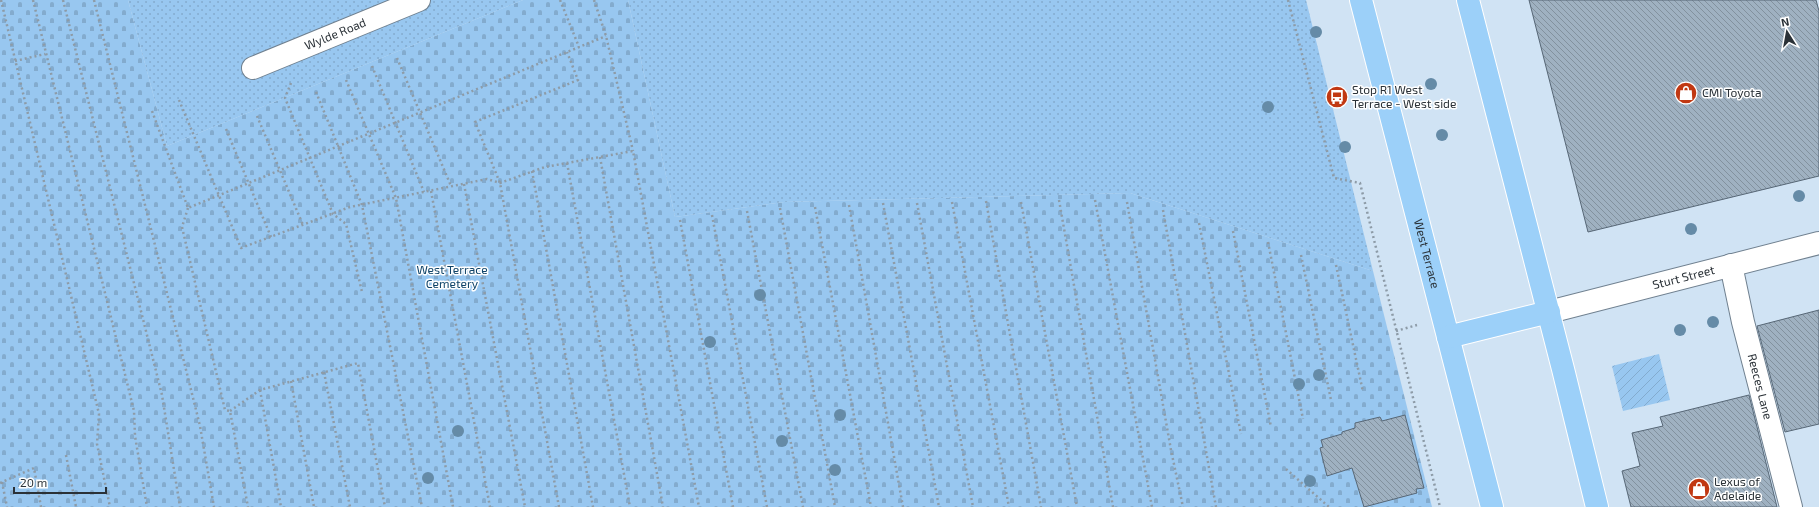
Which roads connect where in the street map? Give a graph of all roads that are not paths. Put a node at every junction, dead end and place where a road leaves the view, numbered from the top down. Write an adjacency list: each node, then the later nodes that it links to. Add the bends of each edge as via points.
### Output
1 (419, 0): 4 (street, Wylde Road)
2 (1361, 0): 8 (main road, West Terrace)
3 (1468, 0): 7 (main road)
4 (253, 68)
5 (1819, 243): 6 (street, Sturt Street)
6 (1731, 265): 7 (street, Sturt Street); 11 (street, Reeces Lane, via 1743,322)
7 (1549, 312): 8 (main road); 10 (main road)
8 (1448, 337): 9 (main road, West Terrace)
9 (1492, 507)
10 (1597, 507)
11 (1791, 507)

